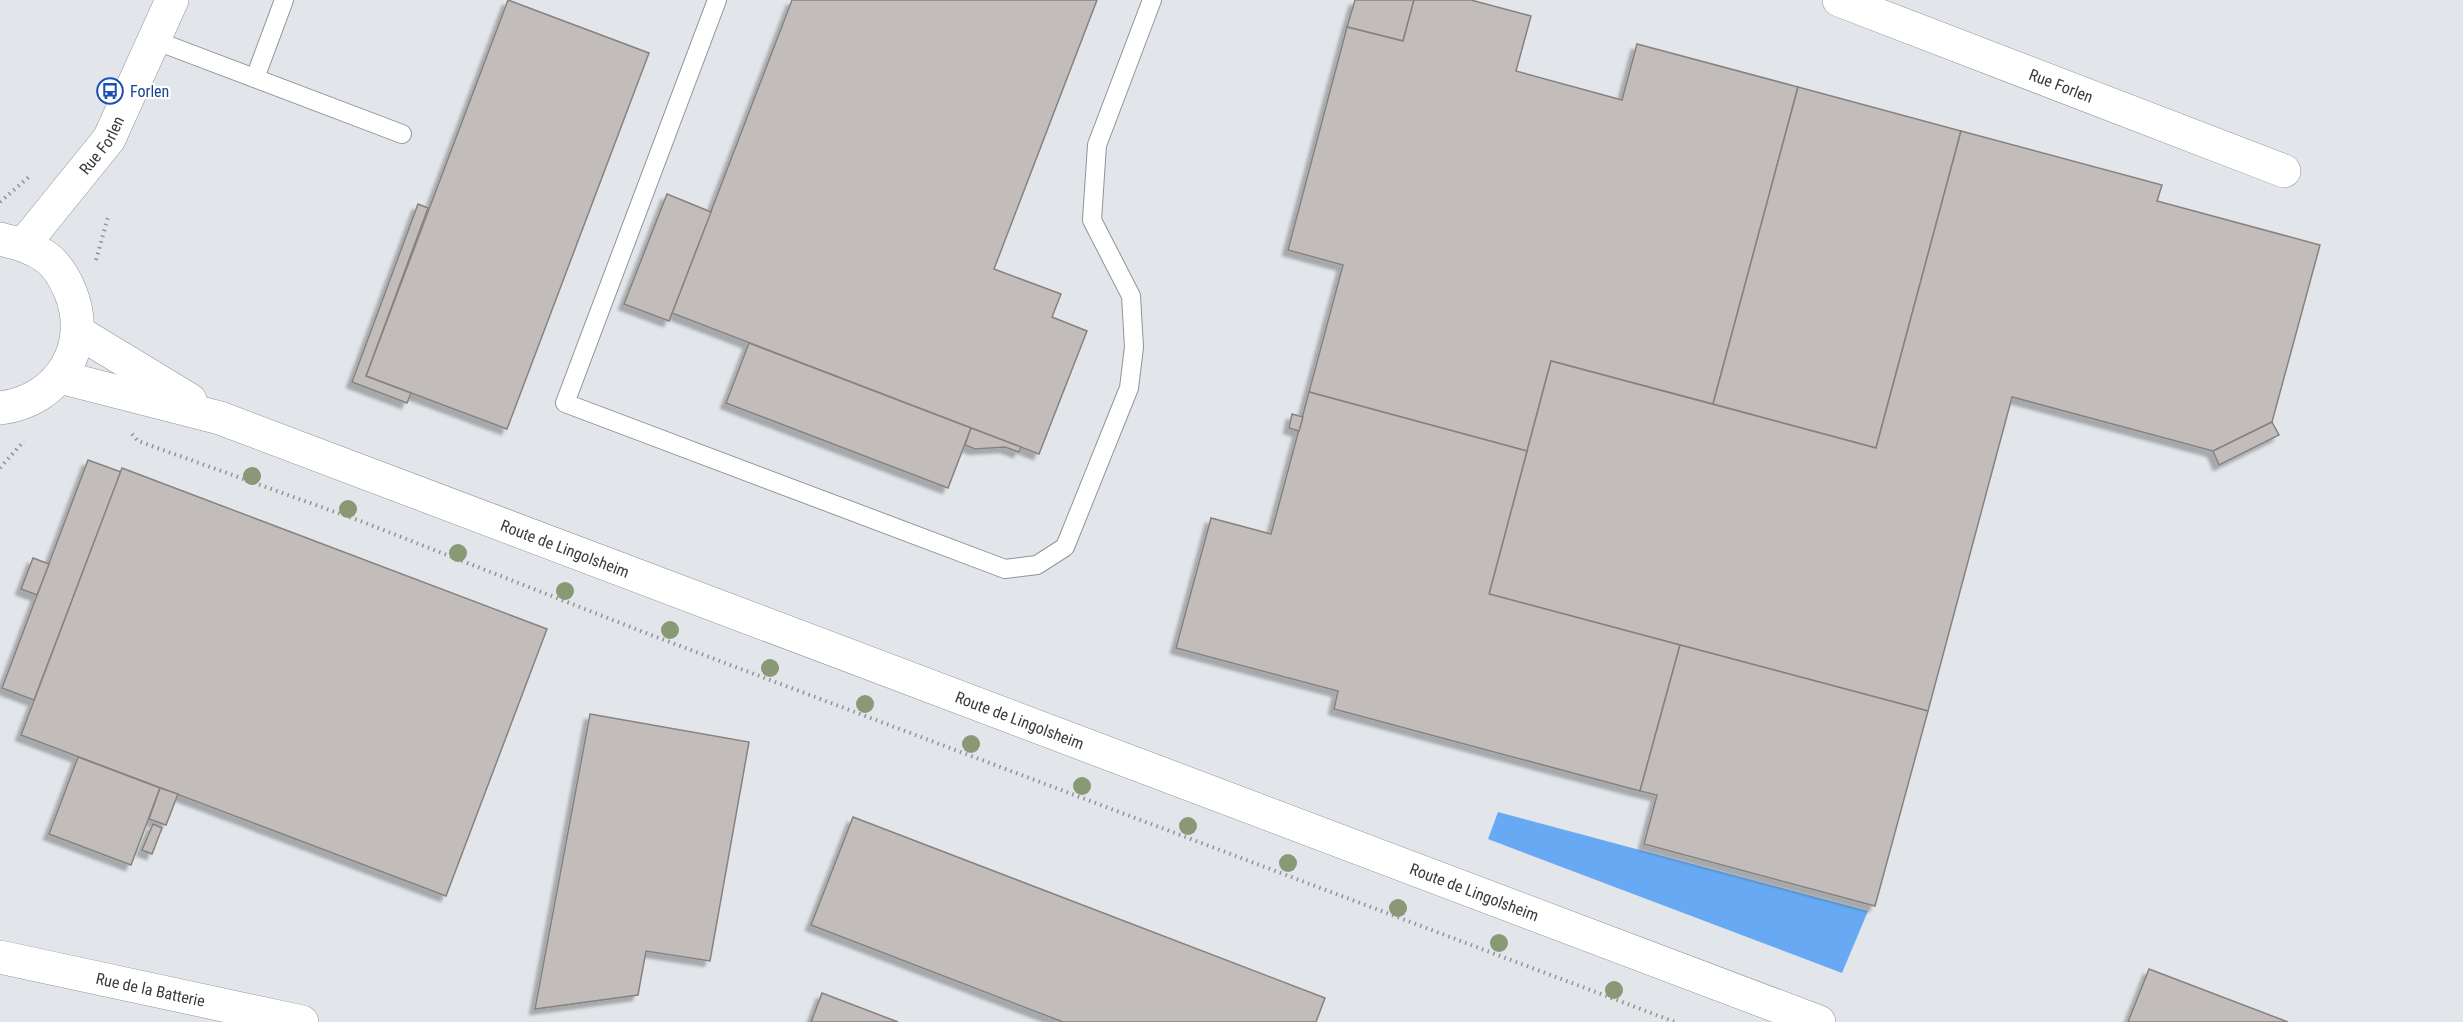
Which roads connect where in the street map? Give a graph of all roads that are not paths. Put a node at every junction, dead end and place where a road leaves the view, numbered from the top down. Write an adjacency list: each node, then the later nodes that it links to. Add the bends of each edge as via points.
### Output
1 (172, 0): 6 (main road, Rue Forlen)
2 (284, 0): 7 (lane)
3 (717, 0): 4 (lane, via 565,403 1005,569 1036,565 1065,547 1129,388 1134,347 1131,296 1092,220 1096,145)
4 (1152, 0)
5 (1839, 0): 9 (main road, Rue Forlen)
6 (154, 40): 7 (lane); 10 (main road, Rue Forlen, via 109,139)
7 (255, 78): 8 (lane)
8 (402, 134)
9 (2284, 171)
10 (12, 242): 11 (main road, via 48,258 66,279 76,304)
11 (78, 332): 12 (main road, via 72,356); 14 (main road)
12 (60, 377): 13 (main road, via 40,395 17,406); 14 (main road)
13 (0, 408)
14 (220, 418): 17 (main road, Route de Lingolsheim)
15 (0, 957): 16 (main road, Rue de la Batterie)
16 (302, 1022)
17 (1819, 1022)

